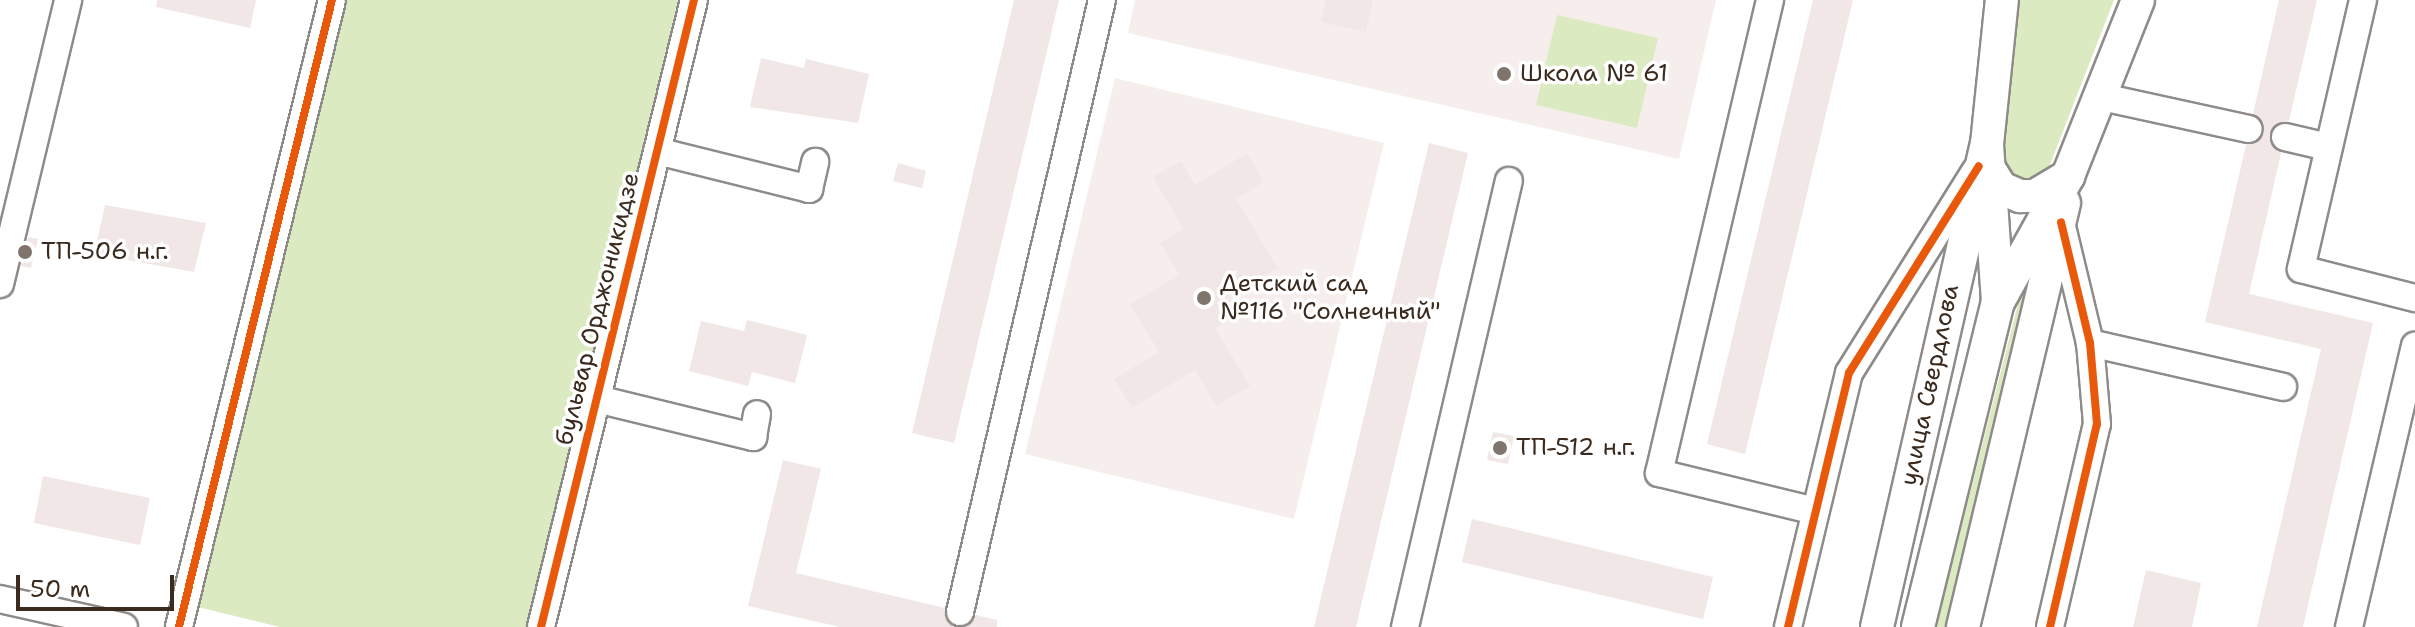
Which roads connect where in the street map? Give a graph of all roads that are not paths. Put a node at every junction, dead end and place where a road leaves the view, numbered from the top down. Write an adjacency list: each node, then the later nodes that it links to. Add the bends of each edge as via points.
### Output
1 (68, 0): 19 (street)
2 (332, 0): 31 (street)
3 (694, 0): 13 (street, бульвар Орджоникидзе)
4 (1102, 0): 29 (street)
5 (1770, 0): 27 (street, via 1659,473)
6 (2002, 0): 14 (main road, улица Свердлова)
7 (2138, 0): 9 (main road, улица Свердлова)
8 (2363, 0): 12 (street)
9 (2102, 97): 10 (street); 16 (main road, улица Свердлова)
10 (2249, 129)
11 (2285, 137): 12 (street)
12 (2328, 147): 20 (street, via 2301,269)
13 (657, 151): 15 (street, via 809,189); 25 (street, бульвар Орджоникидзе)
14 (1985, 159): 16 (main road, via 2001,188 2020,196 2035,196); 21 (main road, улица Свердлова); 27 (street, via 1849,373); 35 (main road, улица Свердлова)
15 (815, 162)
16 (2068, 176): 18 (main road, улица Свердлова); 21 (main road, улица Свердлова)
17 (1509, 181): 33 (street)
18 (2061, 222): 22 (street); 37 (main road, улица Свердлова)
19 (0, 284)
20 (2415, 298)
21 (1998, 302): 36 (main road, улица Свердлова)
22 (2090, 343): 24 (street); 38 (street, via 2097,424)
23 (2415, 346): 39 (street)
24 (2283, 387)
25 (597, 399): 26 (street, via 753,437); 32 (street, бульвар Орджоникидзе)
26 (757, 414)
27 (1815, 511): 34 (street)
28 (0, 599): 30 (street)
29 (960, 612)
30 (124, 627)
31 (179, 627)
32 (541, 627)
33 (1405, 627)
34 (1788, 627)
35 (1877, 627)
36 (1918, 627)
37 (1963, 627)
38 (2050, 627)
39 (2349, 627)

